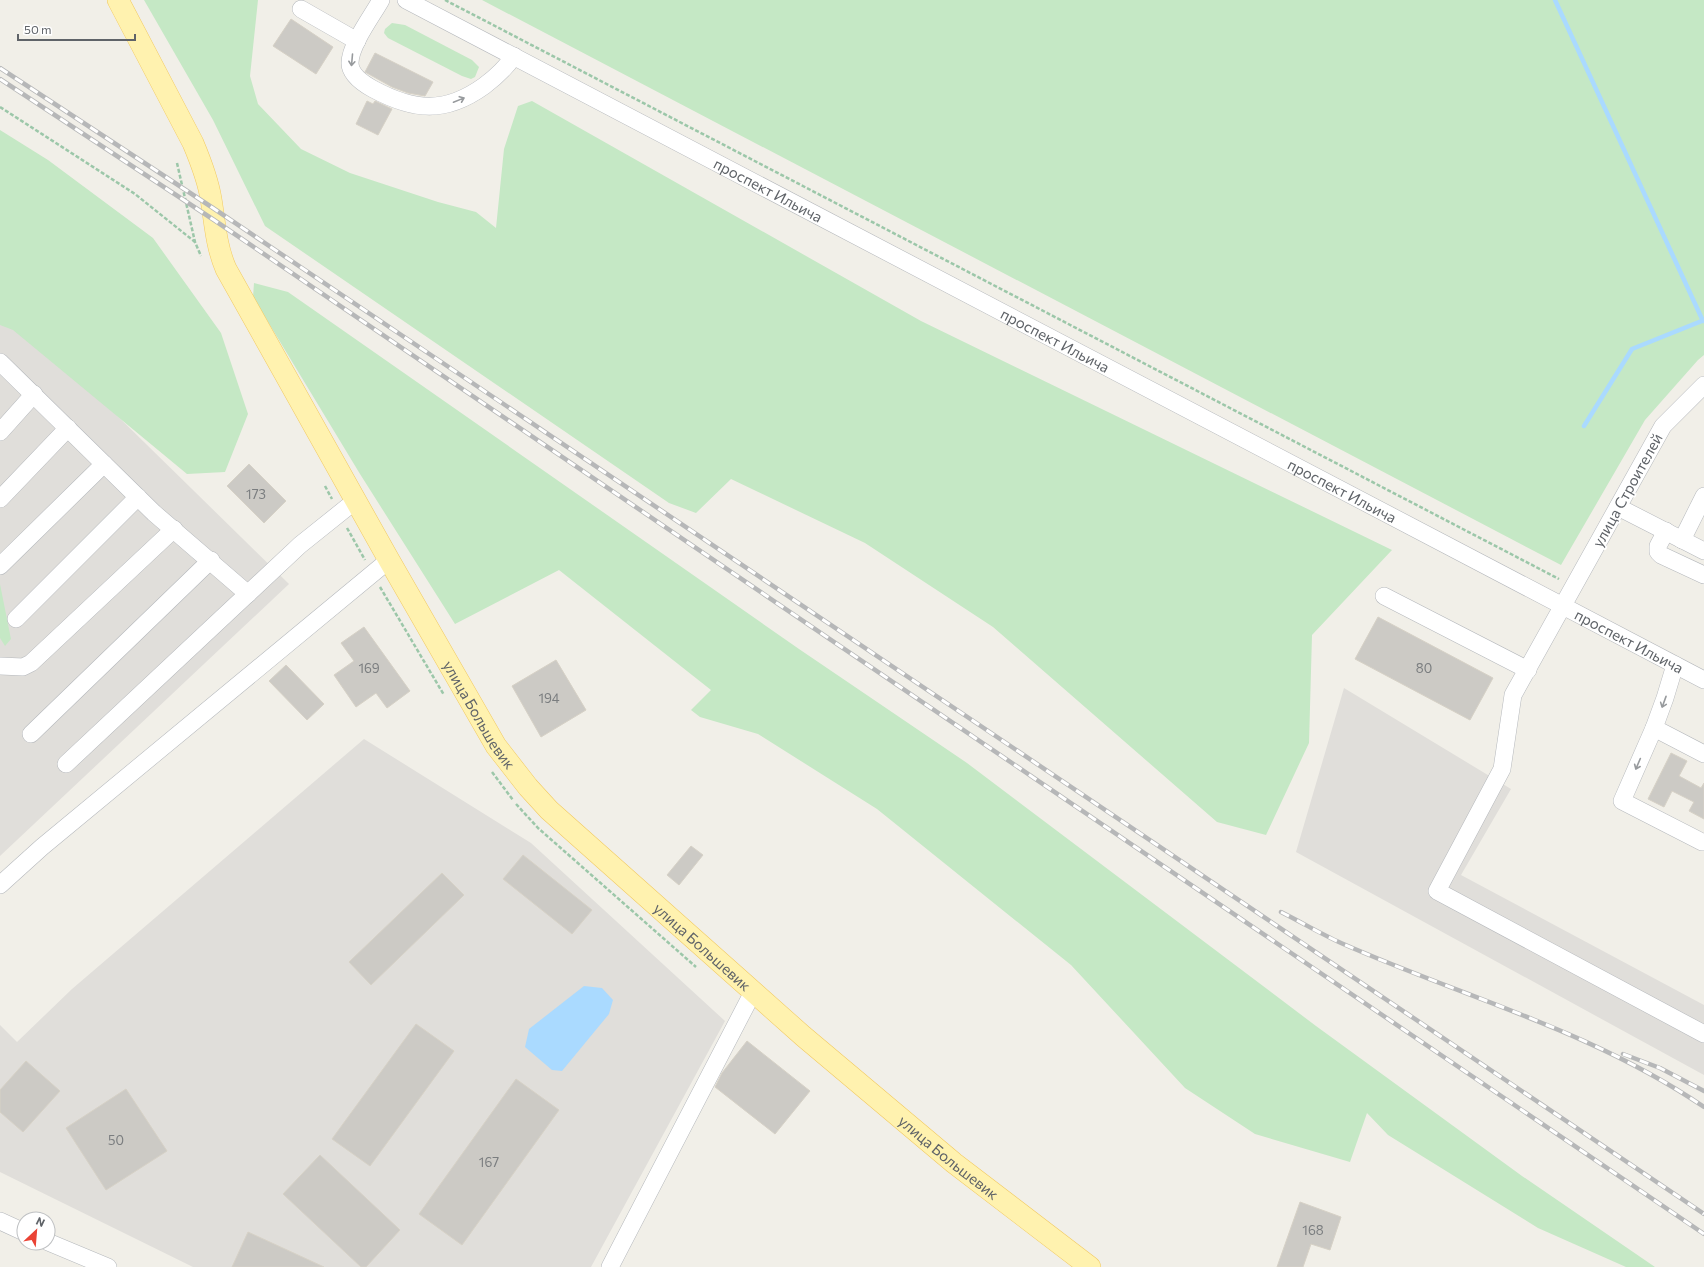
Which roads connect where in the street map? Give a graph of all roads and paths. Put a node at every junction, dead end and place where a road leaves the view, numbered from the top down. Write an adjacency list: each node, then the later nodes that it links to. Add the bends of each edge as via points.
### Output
1 (118, 0): 22 (main road, улица Большевик, via 193,143 211,198 220,256 226,269)
2 (381, 0): 6 (street)
3 (406, 0): 7 (street, проспект Ильича)
4 (445, 0): 34 (path)
5 (301, 9): 6 (street)
6 (357, 41): 7 (street, one-way to 7, via 350,63 353,72 361,80 391,98 427,108 445,106 463,99 498,76)
7 (514, 56): 37 (street, проспект Ильича)
8 (0, 108): 10 (path, via 135,194)
9 (177, 163): 10 (path)
10 (195, 242): 11 (path)
11 (203, 261)
12 (0, 362): 14 (street)
13 (1704, 385): 23 (street, улица Строителей, via 1663,426)
14 (34, 394): 15 (street); 16 (street)
15 (68, 428): 17 (street); 21 (street)
16 (0, 432)
17 (104, 464): 20 (street); 31 (street)
18 (321, 480): 24 (path)
19 (1704, 496): 27 (street)
20 (138, 497): 25 (street); 38 (street)
21 (0, 499)
22 (356, 500): 24 (street); 30 (main road, улица Большевик)
23 (1618, 507): 26 (street); 34 (street, улица Строителей)
24 (340, 513): 32 (path); 35 (street, via 300,545)
25 (174, 529): 29 (street); 40 (street, via 31,663 22,667)
26 (1666, 531): 27 (street); 33 (street, via 1658,546 1658,552)
27 (1682, 540): 28 (street)
28 (1704, 551)
29 (211, 560): 35 (street); 45 (street)
30 (389, 560): 32 (street); 52 (main road, улица Большевик, via 496,746 528,787 549,810)
31 (0, 566)
32 (372, 573): 43 (path); 50 (street)
33 (1704, 575)
34 (1574, 587): 37 (street, улица Строителей)
35 (248, 594): 47 (street)
36 (1384, 596): 41 (street)
37 (1564, 606): 39 (street, проспект Ильича); 41 (street, улица Строителей)
38 (16, 619)
39 (1675, 665): 42 (street, проспект Ильича); 44 (street, one-way to 44)
40 (0, 666)
41 (1528, 670): 53 (street, улица Строителей, via 1513,695 1502,769 1437,891)
42 (1704, 680)
43 (448, 702)
44 (1654, 728): 46 (street); 49 (street, one-way to 49, via 1622,801)
45 (30, 734)
46 (1704, 754)
47 (66, 764)
48 (488, 767): 51 (path, via 538,828)
49 (1704, 842)
50 (0, 885)
51 (701, 972)
52 (754, 992): 58 (street); 59 (main road, улица Большевик, via 954,1163)
53 (1704, 1034)
54 (0, 1221): 55 (street)
55 (16, 1228)
56 (56, 1245): 57 (street)
57 (108, 1267)
58 (610, 1267)
59 (1090, 1267)

